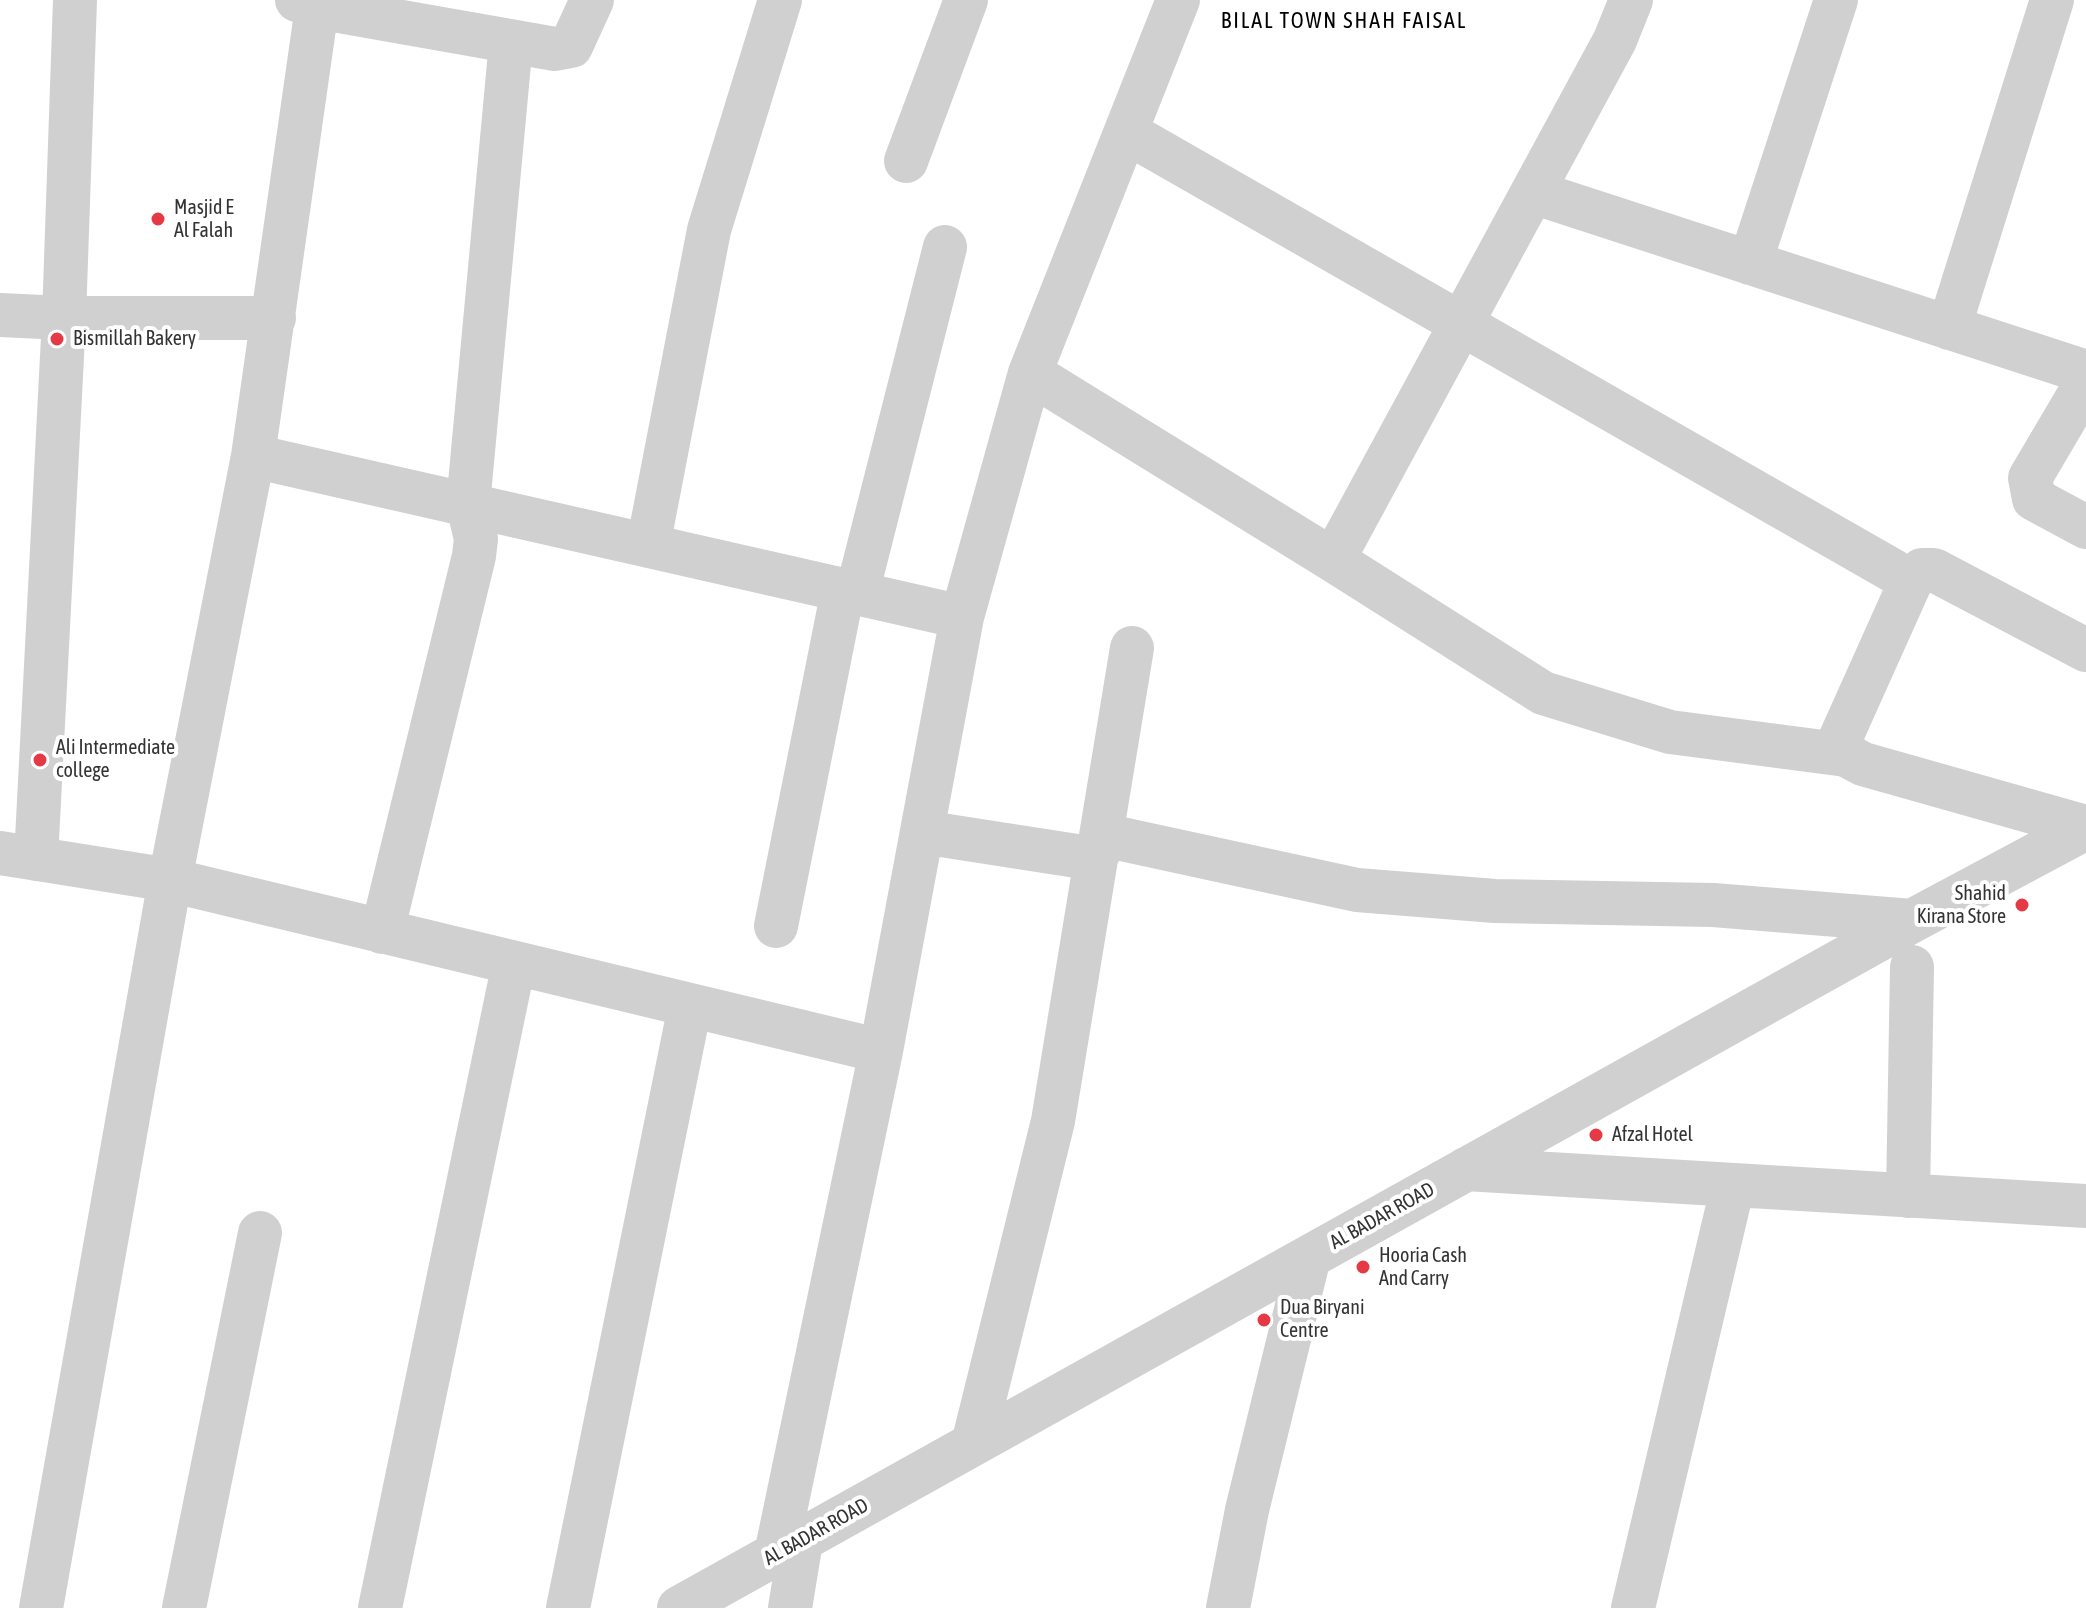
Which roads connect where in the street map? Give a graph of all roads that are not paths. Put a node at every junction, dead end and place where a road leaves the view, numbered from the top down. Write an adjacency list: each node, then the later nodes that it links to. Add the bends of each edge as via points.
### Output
1 (75, 0): 17 (street)
2 (592, 0): 10 (street, via 571,46 555,49)
3 (780, 0): 27 (street, via 709,230)
4 (966, 0): 12 (street)
5 (1178, 0): 11 (street)
6 (1631, 0): 13 (street)
7 (1836, 0): 15 (street)
8 (2052, 0): 20 (street)
9 (307, 4): 10 (street); 18 (street)
10 (511, 42): 25 (street)
11 (1126, 132): 19 (street); 22 (street)
12 (906, 161)
13 (1533, 192): 15 (street); 19 (street)
14 (945, 247): 30 (street)
15 (1750, 263): 20 (street)
16 (0, 315): 17 (street)
17 (64, 318): 18 (street); 38 (street)
18 (274, 318): 24 (street)
19 (1460, 325): 28 (street); 29 (street)
20 (1949, 328): 21 (street)
21 (2086, 372)
22 (1030, 373): 28 (street); 31 (street)
23 (2086, 383): 26 (street, via 2030,478 2034,499)
24 (253, 456): 25 (street); 39 (street)
25 (468, 505): 27 (street); 42 (street, via 474,556)
26 (2086, 527)
27 (648, 546): 30 (street)
28 (1333, 560): 34 (street, via 1543,693 1670,732)
29 (1911, 581): 33 (street, via 1922,570 1934,570); 34 (street, via 1841,737)
30 (850, 591): 31 (street); 41 (street)
31 (962, 617): 36 (street)
32 (1132, 648): 37 (street)
33 (2086, 650)
34 (1846, 755): 35 (street)
35 (2086, 827): 40 (street, AL BADAR ROAD)
36 (922, 832): 37 (street); 46 (street)
37 (1098, 850): 40 (street, via 1106,840 1117,838 1357,890 1495,901 1713,905); 53 (street, via 1053,1121)
38 (18, 856): 39 (street)
39 (170, 880): 42 (street); 55 (street)
40 (1912, 921): 47 (street, AL BADAR ROAD)
41 (776, 926)
42 (382, 932): 43 (street)
43 (514, 963): 45 (street); 57 (street)
44 (1912, 967): 49 (street)
45 (690, 1006): 46 (street); 58 (street)
46 (881, 1051): 54 (street)
47 (1466, 1169): 48 (street); 52 (street, AL BADAR ROAD)
48 (1733, 1185): 49 (street); 62 (street)
49 (1908, 1196): 50 (street)
50 (2086, 1206)
51 (260, 1233): 56 (street)
52 (1309, 1257): 53 (street, AL BADAR ROAD); 61 (street)
53 (973, 1444): 54 (street, AL BADAR ROAD)
54 (789, 1547): 59 (street, AL BADAR ROAD); 60 (street)
55 (41, 1608)
56 (184, 1608)
57 (380, 1608)
58 (568, 1608)
59 (679, 1608)
60 (790, 1608)
61 (1228, 1608)
62 (1633, 1608)

